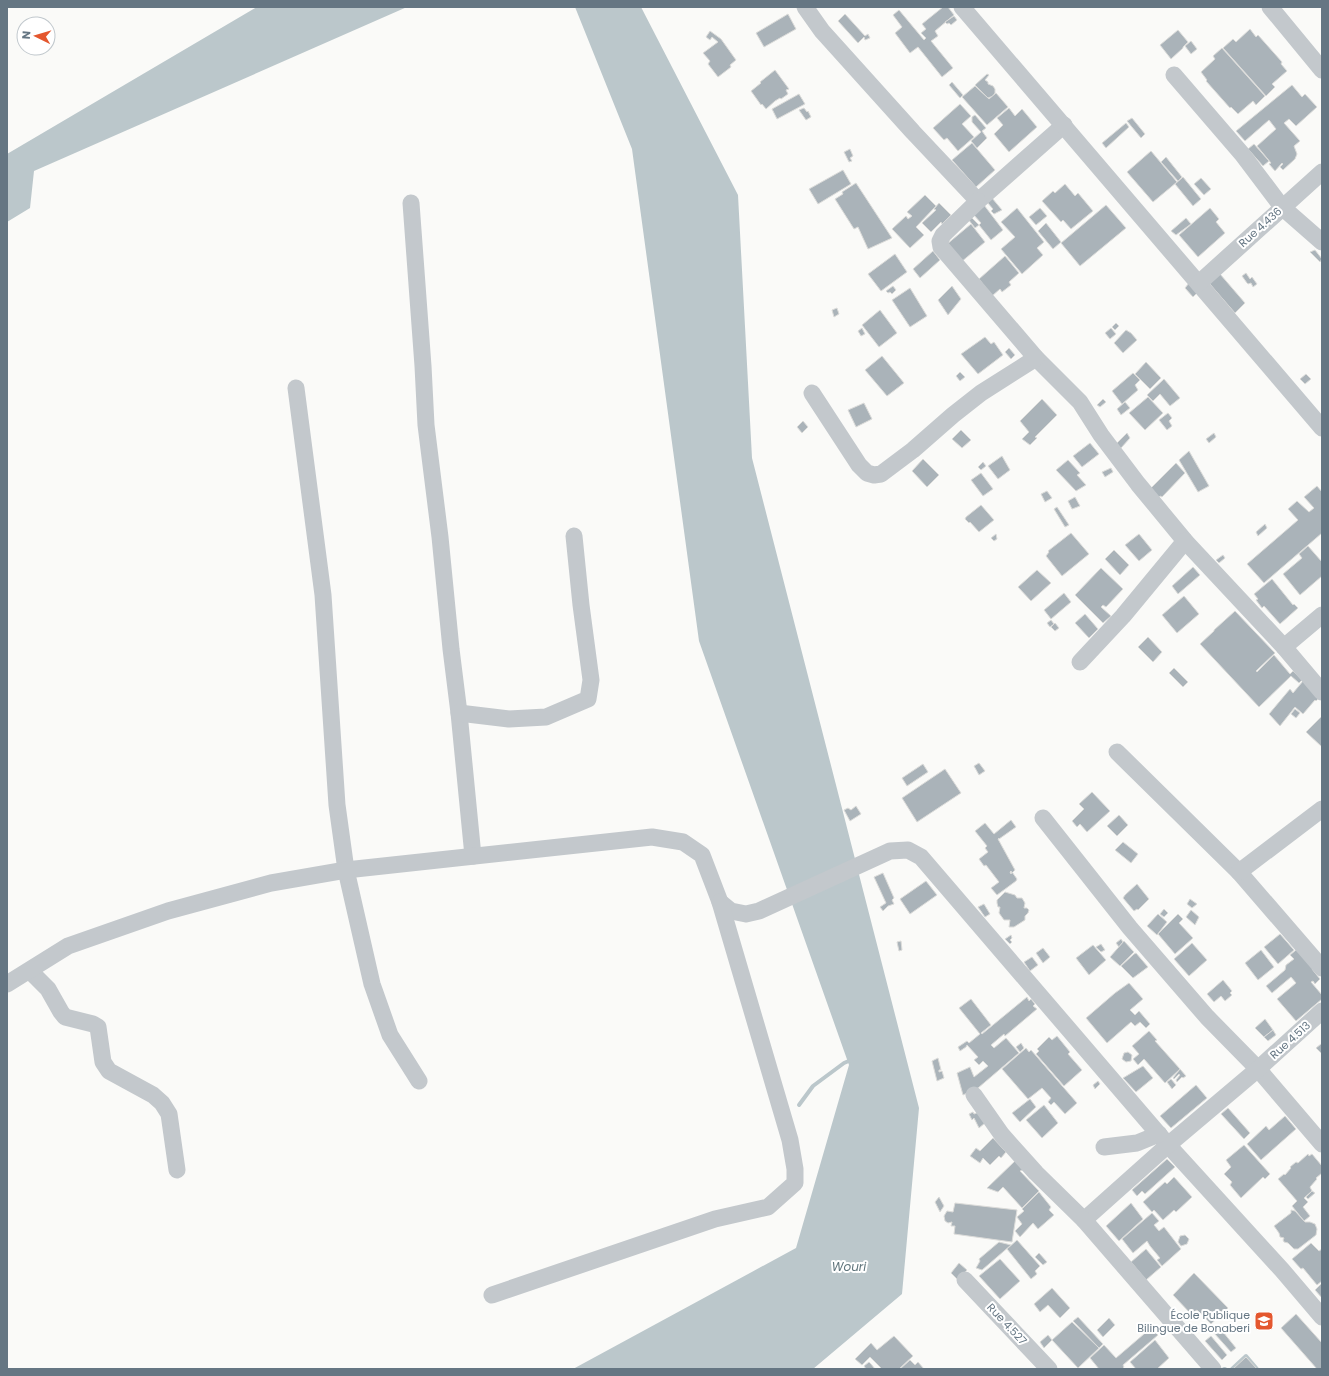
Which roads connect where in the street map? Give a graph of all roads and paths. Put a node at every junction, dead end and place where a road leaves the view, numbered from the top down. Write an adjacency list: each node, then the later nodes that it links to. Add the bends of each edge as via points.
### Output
1 (805, 7): 8 (street, via 822,31 912,132)
2 (962, 7): 6 (street)
3 (1270, 7): 4 (street)
4 (1322, 70)
5 (1174, 76): 10 (street, via 1242,154)
6 (1064, 125): 8 (street); 12 (street)
7 (1322, 172): 10 (street, Rue 4.436)
8 (978, 201): 13 (street, via 943,235 940,240 941,247)
9 (412, 203): 23 (street, via 426,425)
10 (1282, 207): 11 (street); 12 (street, Rue 4.436)
11 (1322, 242)
12 (1199, 283): 16 (street)
13 (1036, 358): 15 (street, via 981,393 881,474 867,473 859,465); 18 (street, via 1080,402 1138,484)
14 (296, 388): 28 (street, via 323,595 337,805)
15 (812, 394)
16 (1322, 428)
17 (574, 536): 23 (street, via 591,680 588,699 546,717 509,719)
18 (1185, 541): 20 (street); 21 (street, via 1123,616)
19 (1322, 616): 20 (street)
20 (1284, 647): 22 (street)
21 (1080, 662)
22 (1322, 692)
23 (459, 713): 27 (street)
24 (1117, 752): 29 (street)
25 (1322, 809): 29 (street)
26 (1043, 818): 35 (street, via 1130,928 1207,1017)
27 (472, 856): 28 (street); 30 (street, via 652,837 683,842 702,855)
28 (346, 870): 32 (street, via 271,883 168,912 68,946); 36 (street, via 372,984 390,1035)
29 (1239, 872): 31 (street)
30 (720, 902): 38 (street, via 730,911 746,914 890,850 908,850 921,856); 44 (street, via 790,1140 795,1183 768,1207 715,1219)
31 (1322, 968)
32 (30, 971): 33 (street); 41 (street, via 48,989 65,1017 93,1024 98,1028 103,1062 109,1071 153,1095 162,1103 169,1114)
33 (7, 984)
34 (1322, 1010): 35 (street, Rue 4.513)
35 (1258, 1069): 38 (street, Rue 4.513); 39 (street)
36 (420, 1081)
37 (974, 1094): 42 (street, via 1002,1135)
38 (1163, 1140): 40 (street); 42 (street, Rue 4.513); 45 (street)
39 (1322, 1144)
40 (1104, 1147)
41 (177, 1170)
42 (1084, 1220): 47 (street)
43 (965, 1280): 46 (street, Rue 4.527)
44 (492, 1295)
45 (1322, 1317)
46 (1049, 1369)
47 (1213, 1369)

